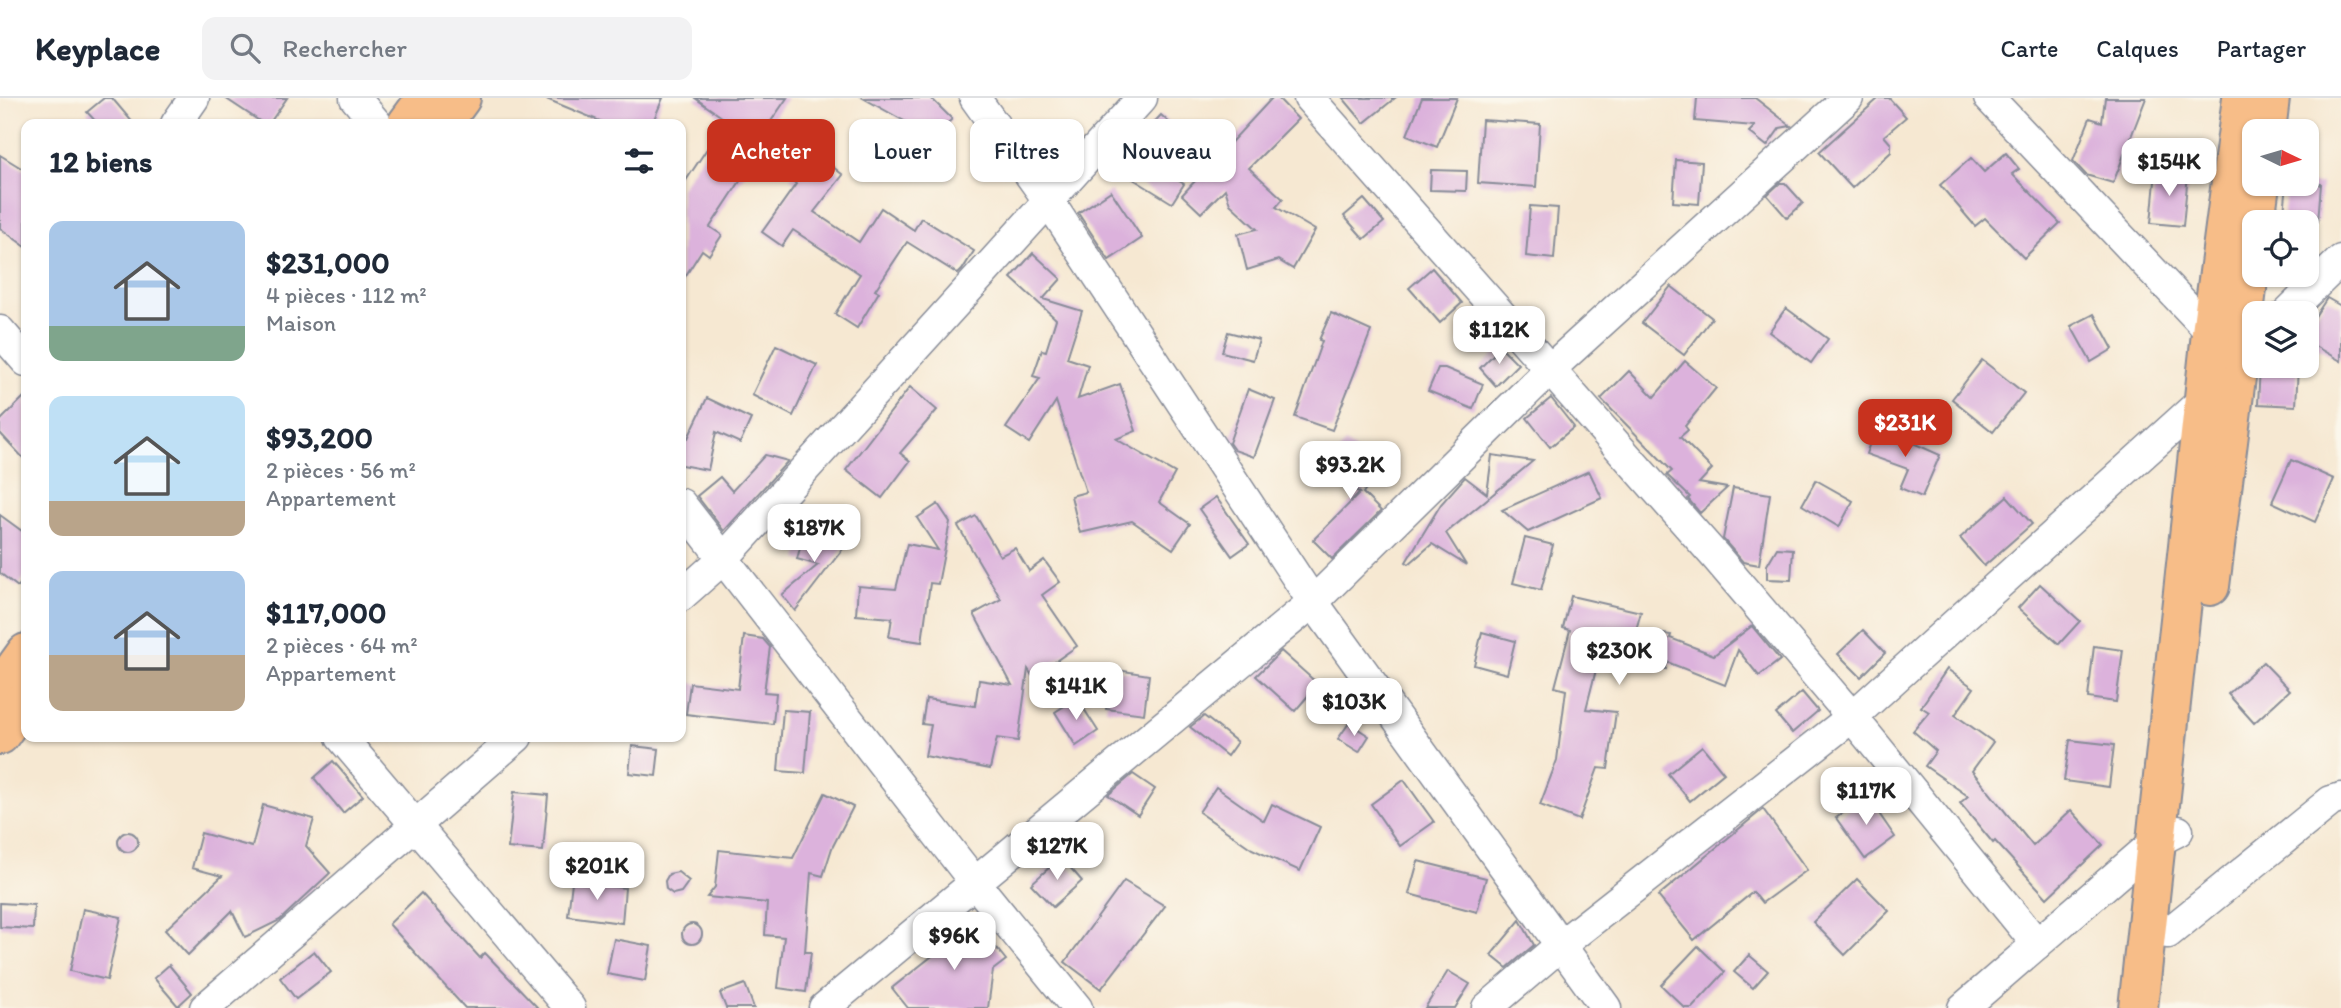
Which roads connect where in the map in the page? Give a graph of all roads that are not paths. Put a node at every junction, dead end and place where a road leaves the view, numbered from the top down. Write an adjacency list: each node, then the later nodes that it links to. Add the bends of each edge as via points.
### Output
1 (194, 98): 12 (street)
2 (355, 98): 13 (street)
3 (426, 98): 14 (main road)
4 (461, 98): 15 (main road)
5 (975, 98): 17 (street)
6 (1142, 98): 17 (street)
7 (1310, 98): 25 (street)
8 (1848, 98): 25 (street)
9 (1989, 98): 21 (street)
10 (2242, 98): 21 (main road)
11 (2270, 98): 16 (main road)
12 (179, 119)
13 (373, 119)
14 (411, 119)
15 (446, 119)
16 (2267, 119)
17 (1048, 200): 29 (street); 31 (street)
18 (2341, 260): 19 (street)
19 (2299, 301)
20 (0, 331): 22 (street)
21 (2211, 333): 23 (street); 27 (main road)
22 (21, 350)
23 (2242, 351)
24 (2242, 358): 27 (street)
25 (1548, 371): 31 (street); 35 (street)
26 (2242, 377): 41 (main road)
27 (2204, 401): 35 (street); 41 (main road)
28 (686, 510): 29 (street)
29 (724, 558): 30 (street); 42 (street)
30 (686, 592)
31 (1313, 602): 42 (street); 44 (street)
32 (21, 660): 33 (main road)
33 (0, 689)
34 (21, 705): 36 (main road)
35 (1852, 717): 44 (street); 45 (street)
36 (0, 735)
37 (345, 742): 40 (street)
38 (511, 742): 40 (street)
39 (2338, 795): 43 (street)
40 (413, 826): 46 (street); 47 (street)
41 (2166, 837): 43 (main road); 45 (street); 53 (main road)
42 (976, 884): 48 (street); 49 (street)
43 (2168, 933): 54 (main road)
44 (1562, 944): 50 (street); 51 (street)
45 (2037, 944): 52 (street)
46 (205, 1008)
47 (570, 1008)
48 (824, 1008)
49 (1077, 1008)
50 (1487, 1008)
51 (1606, 1008)
52 (1963, 1008)
53 (2138, 1008)
54 (2158, 1008)

